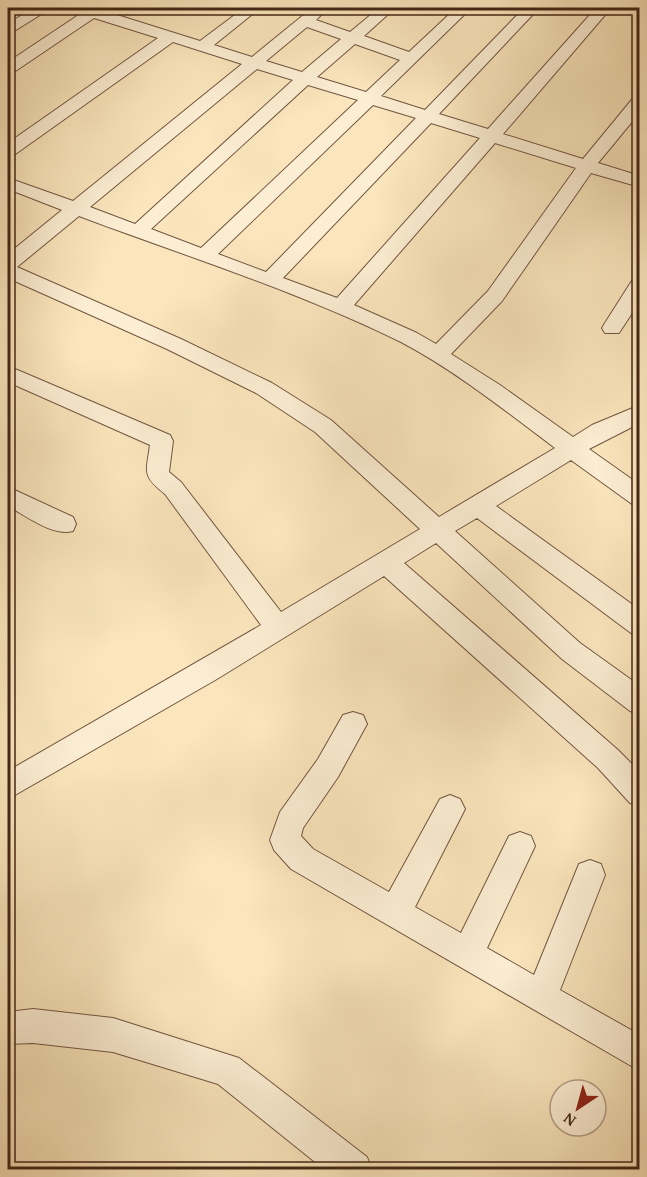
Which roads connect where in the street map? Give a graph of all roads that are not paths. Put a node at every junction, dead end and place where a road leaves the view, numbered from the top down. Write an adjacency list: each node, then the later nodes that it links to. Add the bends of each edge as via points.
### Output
1 (43, 8): 10 (street)
2 (253, 8): 13 (street)
3 (290, 8): 9 (street)
4 (388, 8): 12 (street)
5 (464, 8): 14 (street)
6 (532, 8): 20 (street)
7 (604, 8): 21 (street)
8 (86, 10): 11 (street, via 132,17); 16 (street)
9 (313, 14): 12 (street); 15 (street)
10 (8, 30)
11 (170, 37): 13 (street); 22 (street)
12 (352, 38): 14 (street); 17 (street)
13 (201, 47): 15 (street)
14 (411, 58): 18 (street)
15 (255, 63): 17 (street); 26 (street)
16 (8, 69)
17 (306, 78): 18 (street); 27 (street)
18 (369, 98): 20 (street); 28 (street)
19 (639, 101): 23 (street)
20 (427, 115): 21 (street); 31 (street, via 342,209)
21 (493, 135): 23 (street); 33 (street)
22 (8, 151)
23 (587, 165): 24 (street); 35 (street, via 495,296)
24 (639, 182)
25 (8, 183): 26 (street)
26 (74, 210): 27 (street); 29 (street)
27 (137, 232): 28 (street)
28 (205, 255): 31 (street)
29 (8, 264)
30 (8, 271): 43 (street, via 264,388 323,426)
31 (270, 280): 33 (street)
32 (639, 284): 34 (street)
33 (341, 307): 35 (street)
34 (612, 328)
35 (438, 355): 38 (street)
36 (8, 373): 46 (street, via 162,441 157,475 173,488)
37 (639, 413): 38 (street)
38 (573, 448): 40 (street); 41 (street)
39 (8, 496): 42 (street)
40 (639, 498)
41 (479, 506): 43 (street); 45 (street)
42 (64, 524)
43 (439, 531): 44 (street); 47 (street, via 572,651)
44 (386, 563): 46 (street); 50 (street, via 608,759)
45 (639, 625)
46 (278, 628): 49 (street)
47 (639, 702)
48 (353, 724): 54 (street, via 290,822 285,840 302,859)
49 (8, 786)
50 (639, 793)
51 (450, 809): 54 (street)
52 (520, 846): 55 (street)
53 (590, 875): 56 (street)
54 (395, 913): 55 (street)
55 (467, 954): 56 (street)
56 (541, 997): 58 (street)
57 (8, 1028): 59 (street, via 33,1026 113,1035 227,1070)
58 (639, 1054)
59 (354, 1170)

